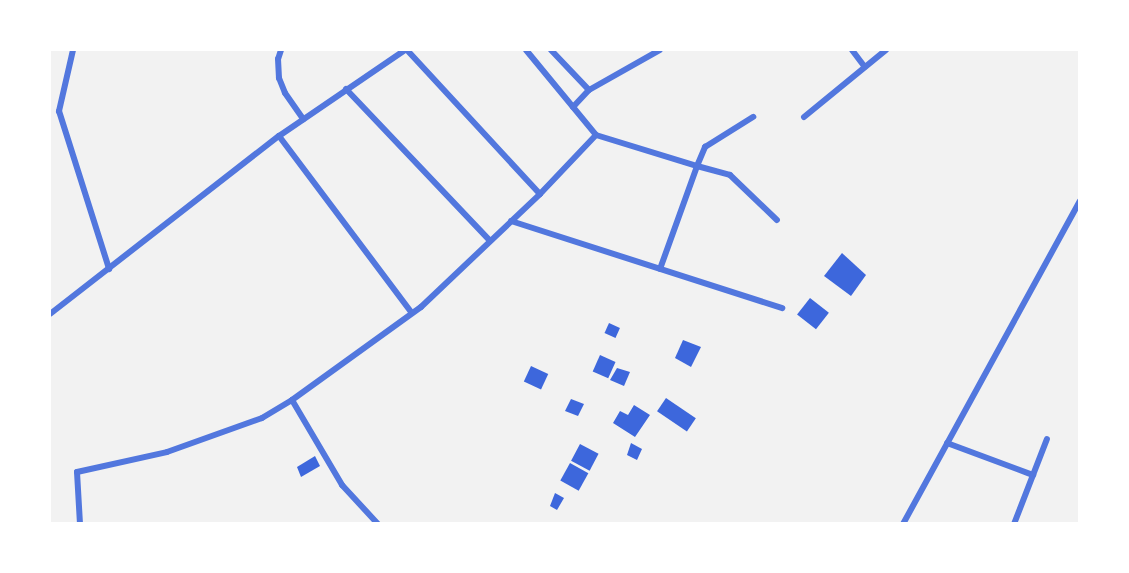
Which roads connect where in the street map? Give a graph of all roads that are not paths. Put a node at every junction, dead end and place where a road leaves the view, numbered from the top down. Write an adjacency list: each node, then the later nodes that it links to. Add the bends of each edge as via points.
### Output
1 (74, 50): 24 (street, via 59,111)
2 (281, 50): 15 (street, via 279,78)
3 (406, 50): 10 (street); 19 (street)
4 (526, 50): 12 (street)
5 (551, 50): 11 (street)
6 (660, 50): 11 (street)
7 (852, 50): 9 (street)
8 (886, 50): 9 (street)
9 (865, 67): 14 (street)
10 (346, 90): 15 (street); 23 (street)
11 (589, 90): 12 (street)
12 (573, 107): 16 (street)
13 (753, 117): 18 (street, via 705,147)
14 (804, 117)
15 (303, 119): 17 (street)
16 (596, 135): 18 (street); 19 (street)
17 (279, 136): 24 (street); 27 (street)
18 (698, 166): 21 (street, via 730,176); 25 (street)
19 (540, 194): 22 (street)
20 (1080, 201): 31 (street)
21 (777, 220)
22 (511, 221): 23 (street); 25 (street)
23 (490, 241): 27 (street)
24 (109, 269): 28 (street)
25 (660, 269): 26 (street)
26 (782, 308)
27 (411, 312): 29 (street)
28 (50, 314)
29 (292, 400): 33 (street, via 262,418 167,452 77,472); 34 (street, via 342,485)
30 (1047, 439): 32 (street)
31 (947, 443): 32 (street); 35 (street)
32 (1033, 475): 36 (street)
33 (80, 524)
34 (378, 524)
35 (903, 524)
36 (1014, 524)

